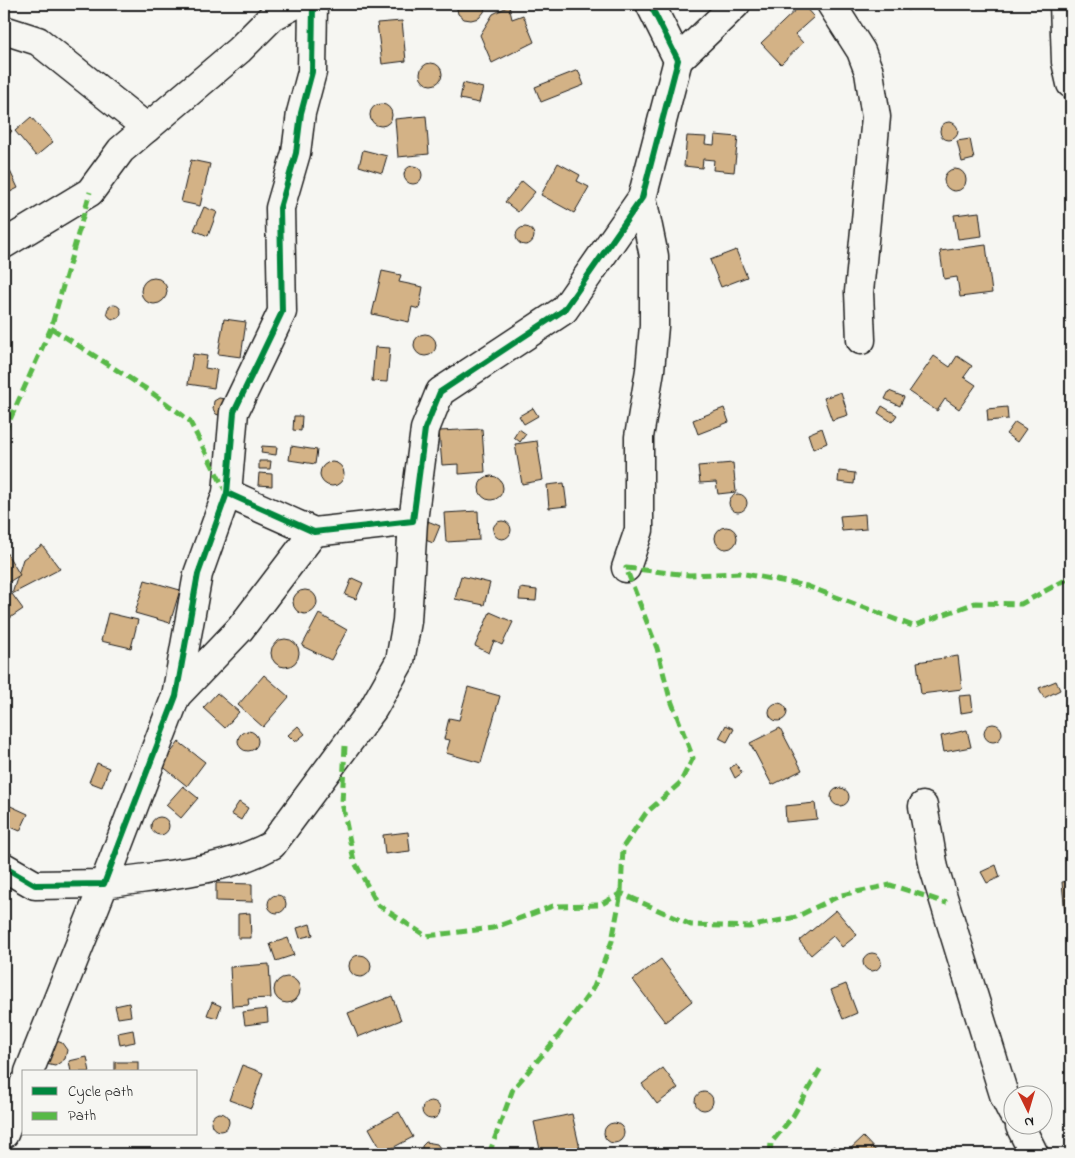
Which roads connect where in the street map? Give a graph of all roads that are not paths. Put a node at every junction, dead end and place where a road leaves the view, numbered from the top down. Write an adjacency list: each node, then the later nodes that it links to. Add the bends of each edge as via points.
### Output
1 (313, 4): 14 (street, via 312,72 301,113 296,153 280,208 282,312 234,412)
2 (650, 4): 8 (street)
3 (736, 4): 8 (street)
4 (831, 4): 13 (street, via 861,51 869,72 876,118 859,292)
5 (1064, 4): 9 (street, via 1066,62)
6 (281, 8): 10 (street, via 239,50)
7 (4, 30): 10 (street, via 38,41)
8 (678, 60): 11 (street)
9 (1071, 84)
10 (147, 128): 12 (street, via 121,150 90,192)
11 (642, 198): 15 (street, via 564,310 440,392 425,429); 17 (street, via 654,256 654,326 639,437 639,530)
12 (4, 244)
13 (861, 340)
14 (227, 493): 16 (street); 18 (street, via 198,574)
15 (413, 521): 16 (street); 21 (street, via 407,620 400,661 373,709 272,845 249,858 220,866)
16 (314, 532): 18 (street, via 240,629)
17 (626, 568)
18 (176, 696): 21 (street)
19 (923, 806): 23 (street, via 934,868)
20 (4, 867): 21 (street, via 35,885)
21 (104, 884): 22 (street)
22 (30, 1070)
23 (1002, 1088)
24 (22, 1089): 25 (street)
25 (4, 1134)
26 (1025, 1136): 27 (street)
27 (1034, 1154)

